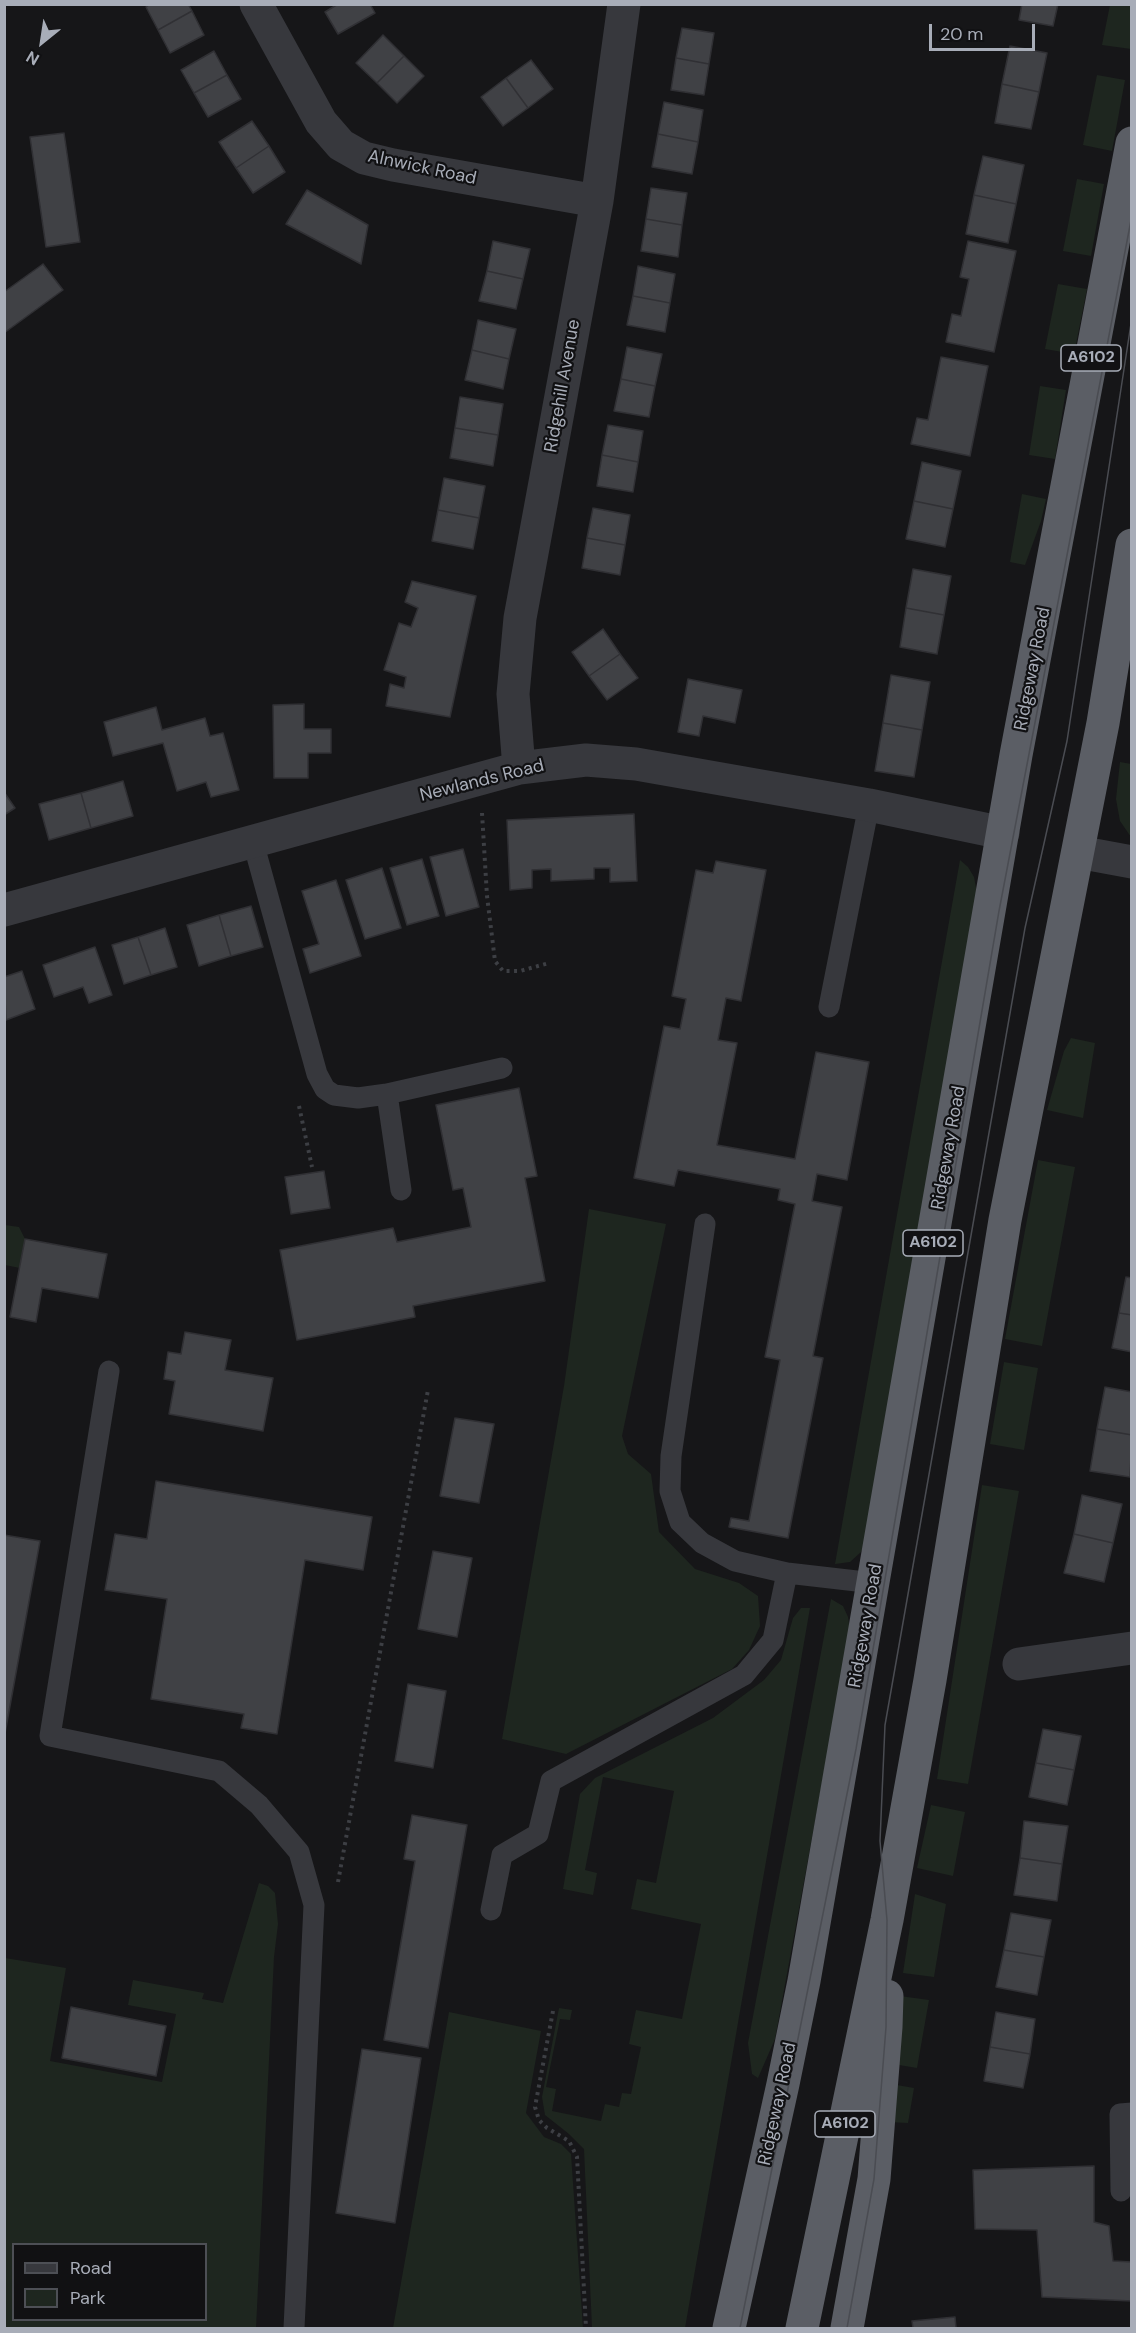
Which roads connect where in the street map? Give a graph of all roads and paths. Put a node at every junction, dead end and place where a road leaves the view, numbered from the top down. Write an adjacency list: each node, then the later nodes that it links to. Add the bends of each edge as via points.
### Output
1 (256, 4): 4 (street, Alnwick Road, via 321,122 341,145 364,158 393,165)
2 (624, 4): 4 (street, Ridgehill Avenue)
3 (1131, 143): 9 (highway, Ridgeway Road / A6102)
4 (597, 201): 6 (street, Ridgehill Avenue, via 520,618 513,694)
5 (1131, 545): 11 (highway, A6102)
6 (519, 768): 7 (street, Newlands Road); 8 (street, Newlands Road, via 586,760 636,765)
7 (480, 779): 10 (street, Newlands Road); 14 (path, via 495,961 504,971)
8 (869, 806): 9 (street, Newlands Road); 15 (lane)
9 (1003, 833): 25 (highway, Ridgeway Road / A6102)
10 (253, 842): 13 (street, Newlands Road); 16 (lane)
11 (1078, 852): 12 (street); 30 (highway, A6102, via 1005,1221)
12 (1131, 862)
13 (4, 910)
14 (549, 963)
15 (829, 1007)
16 (314, 1064): 18 (lane, via 325,1089 334,1095 358,1098); 19 (path, via 301,1075 296,1090)
17 (502, 1068): 18 (lane)
18 (387, 1094): 20 (lane)
19 (312, 1167)
20 (401, 1190)
21 (705, 1224): 24 (lane, via 671,1456 670,1491 680,1522 702,1543 735,1561)
22 (109, 1371): 28 (lane, via 50,1736 219,1771 259,1805 299,1852)
23 (428, 1390): 28 (path, via 336,1893)
24 (787, 1574): 25 (lane); 29 (lane, via 773,1640 744,1676 550,1781 538,1834 502,1855)
25 (874, 1583): 36 (highway, Ridgeway Road / A6102, via 804,1981)
26 (1131, 1648): 27 (street)
27 (1019, 1664)
28 (314, 1905): 34 (lane)
29 (490, 1910)
30 (887, 1920): 37 (highway, A6102); 38 (highway, via 886,2027 874,2179)
31 (553, 2010): 35 (path, via 535,2107 539,2120 568,2141 577,2157)
32 (1131, 2113): 33 (lane, via 1119,2114)
33 (1121, 2191)
34 (294, 2328)
35 (586, 2328)
36 (729, 2328)
37 (802, 2328)
38 (847, 2328)

